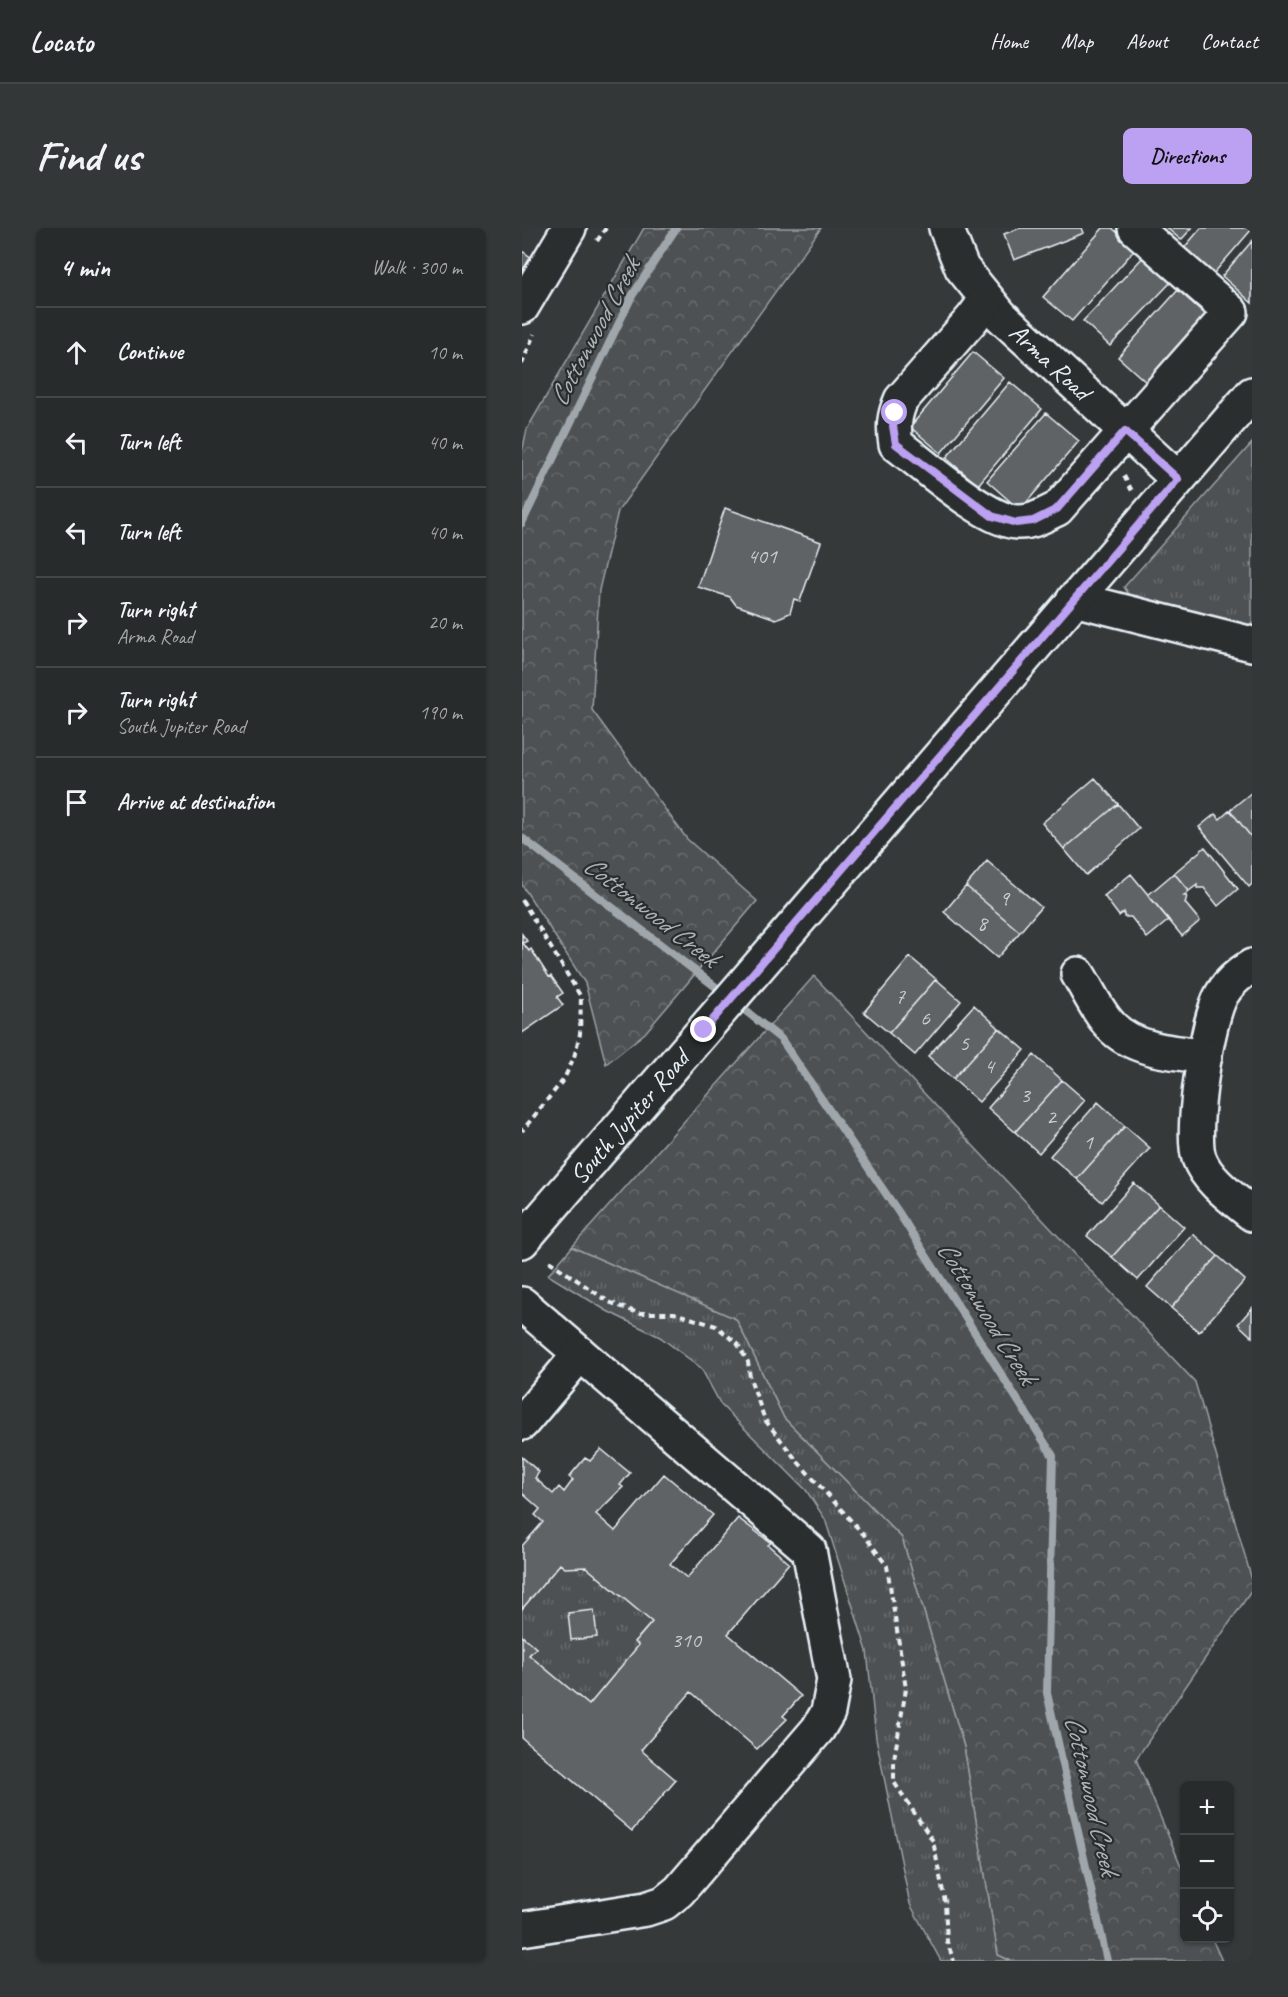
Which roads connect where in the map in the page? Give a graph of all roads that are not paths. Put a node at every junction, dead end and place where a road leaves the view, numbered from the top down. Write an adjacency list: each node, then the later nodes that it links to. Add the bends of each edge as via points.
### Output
1 (569, 228): 5 (street)
2 (946, 228): 4 (street, Arma Road, via 962,268)
3 (1135, 228): 7 (street, via 1232,312)
4 (987, 299): 7 (street, Arma Road); 7 (street, via 901,400 893,426 896,444 992,516 1016,523 1033,521 1057,509)
5 (522, 307)
6 (1252, 394): 8 (street, South Jupiter Road)
7 (1125, 431): 8 (street, Arma Road)
8 (1178, 479): 9 (street, South Jupiter Road)
9 (1074, 599): 10 (street); 15 (street, South Jupiter Road)
10 (1252, 644)
11 (1252, 966): 13 (street, via 1239,974 1222,994 1207,1033)
12 (1078, 974): 13 (street, via 1109,1025 1125,1038 1168,1052)
13 (1205, 1056): 14 (street, via 1197,1128 1199,1158 1217,1185)
14 (1252, 1215)
15 (522, 1241)
16 (522, 1304): 17 (street)
17 (580, 1354): 18 (street); 19 (street, via 809,1550 834,1680 833,1696 818,1729 690,1881 664,1903)
18 (522, 1423)
19 (522, 1929)

